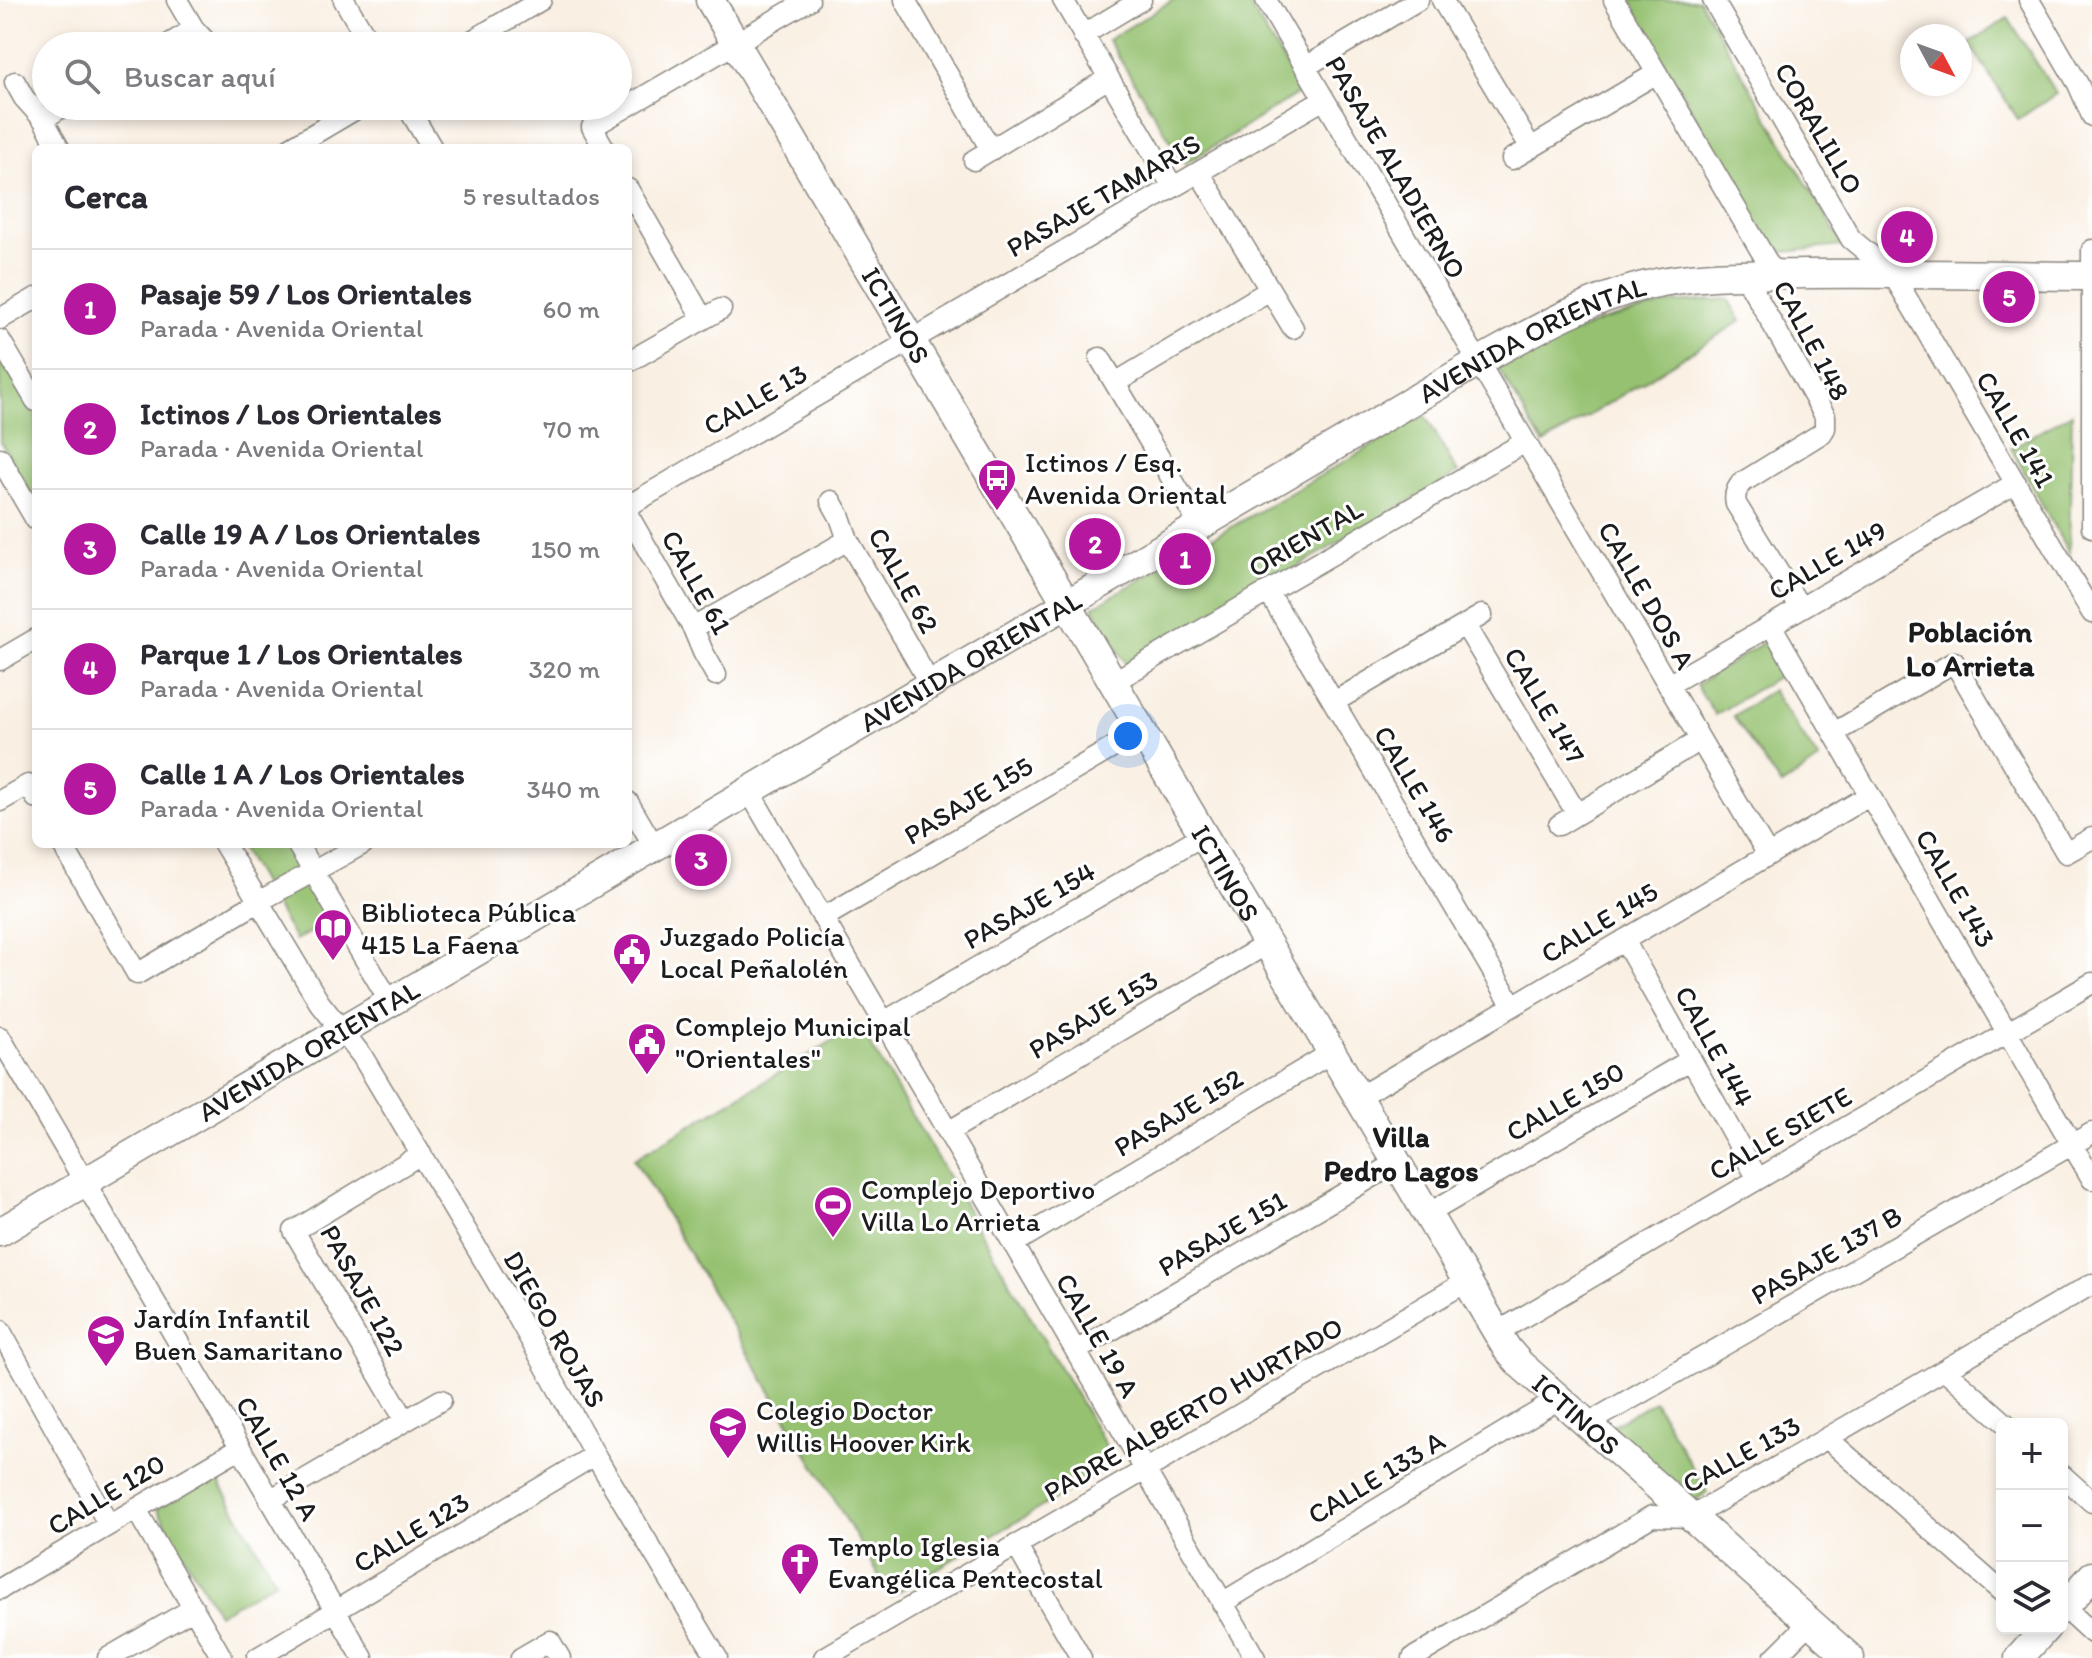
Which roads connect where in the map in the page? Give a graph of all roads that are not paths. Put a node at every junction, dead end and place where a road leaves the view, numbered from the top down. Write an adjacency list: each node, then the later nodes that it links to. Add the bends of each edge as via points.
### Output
1 (177, 0): 15 (street)
2 (344, 0): 18 (street)
3 (541, 0): 19 (street)
4 (710, 0): 21 (main road, ICTINOS)
5 (809, 0): 21 (street)
6 (905, 0): 24 (street, via 982,155)
7 (1063, 0): 20 (street)
8 (1141, 0): 20 (street)
9 (1266, 0): 22 (street, PASAJE ALADIERNO)
10 (1418, 0): 22 (street)
11 (1442, 0): 38 (street)
12 (1614, 0): 23 (street)
13 (1713, 0): 44 (street, CORALILLO, via 1851,239)
14 (2033, 1): 29 (street)
15 (194, 29): 16 (street); 17 (street)
16 (189, 32)
17 (197, 32)
18 (363, 32)
19 (487, 32)
20 (1083, 35): 24 (street)
21 (736, 44): 27 (street); 53 (main road, ICTINOS)
22 (1305, 67): 26 (street, PASAJE ALADIERNO)
23 (1657, 73): 38 (street); 45 (street)
24 (1109, 78): 41 (street)
25 (15, 82): 28 (street)
26 (1324, 99): 40 (street, PASAJE TAMARIS); 56 (street, PASAJE ALADIERNO)
27 (632, 104)
28 (32, 107)
29 (2092, 116)
30 (44, 120): 34 (street)
31 (337, 120): 35 (street)
32 (415, 120): 36 (street)
33 (604, 120): 37 (street, via 592,127)
34 (57, 144)
35 (297, 144)
36 (430, 144)
37 (602, 144)
38 (1531, 148): 39 (street)
39 (1512, 159)
40 (1199, 172): 41 (street, PASAJE TAMARIS); 48 (street)
41 (1173, 187): 53 (street, PASAJE TAMARIS)
42 (632, 195): 55 (street, via 712,314)
43 (2092, 250): 47 (street)
44 (1892, 273): 45 (main road, AVENIDA ORIENTAL); 47 (main road, AVENIDA ORIENTAL); 61 (street, CALLE 141)
45 (1775, 275): 46 (main road, AVENIDA ORIENTAL)
46 (1745, 276): 56 (main road, AVENIDA ORIENTAL, via 1670,281 1616,294 1553,320); 71 (street, CALLE 148, via 1825,416 1822,433 1743,482 1735,498)
47 (2092, 276): 67 (street)
48 (1270, 290): 51 (street); 57 (street)
49 (32, 300): 50 (street)
50 (0, 319)
51 (1293, 328)
52 (0, 340): 58 (street)
53 (911, 340): 62 (street, CALLE 13); 70 (main road, ICTINOS)
54 (1100, 358): 57 (street)
55 (632, 360)
56 (1478, 362): 59 (street, CALLE DOS A); 66 (main road, AVENIDA ORIENTAL)
57 (1115, 383): 66 (street)
58 (32, 394)
59 (1525, 442): 69 (street, ORIENTAL); 80 (street, CALLE DOS A)
60 (0, 458): 65 (street)
61 (2016, 483): 71 (street, CALLE 149); 72 (street, CALLE 141)
62 (632, 500)
63 (831, 501): 68 (street, CALLE 62)
64 (632, 505): 74 (street, CALLE 61)
65 (32, 513)
66 (1200, 526): 70 (main road, AVENIDA ORIENTAL)
67 (2092, 527)
68 (848, 540): 74 (street); 79 (street, CALLE 62)
69 (1268, 591): 78 (street, ORIENTAL); 81 (street, CALLE 146)
70 (1066, 604): 78 (main road, ICTINOS); 79 (main road, AVENIDA ORIENTAL)
71 (1800, 607): 73 (street, CALLE 149)
72 (2092, 613)
73 (1771, 625): 80 (street, CALLE 149); 83 (street, CALLE 143)
74 (693, 628): 77 (street, CALLE 61)
75 (32, 641): 76 (street)
76 (0, 660)
77 (716, 675)
78 (1113, 682): 82 (main road, ICTINOS)
79 (930, 684): 85 (main road, AVENIDA ORIENTAL)
80 (1668, 685): 84 (street, CALLE DOS A)
81 (1334, 702): 90 (street, CALLE 147, via 1474,620); 107 (street, CALLE 146)
82 (1141, 731): 92 (main road, ICTINOS); 102 (street, PASAJE 155)
83 (1834, 733): 87 (street, CALLE 143); 93 (street, via 1954,662 2066,853)
84 (1700, 740): 90 (street); 99 (street, CALLE DOS A)
85 (749, 791): 94 (main road, AVENIDA ORIENTAL); 102 (street, CALLE 19 A)
86 (32, 792): 88 (street)
87 (1870, 795): 99 (street, CALLE 145); 110 (street, CALLE 143)
88 (0, 801)
89 (632, 809): 94 (street)
90 (1577, 814): 91 (street)
91 (1559, 825)
92 (1203, 835): 104 (main road, ICTINOS); 108 (street, PASAJE 154)
93 (2092, 838)
94 (654, 846): 106 (main road, AVENIDA ORIENTAL)
95 (64, 848): 101 (street, via 137,974)
96 (226, 848): 101 (street, DIEGO ROJAS)
97 (299, 848): 100 (street)
98 (356, 848): 100 (street)
99 (1768, 855): 103 (street, CALLE 145)
100 (313, 872): 101 (street); 106 (street)
101 (258, 902): 109 (street, DIEGO ROJAS)
102 (823, 918): 108 (street, CALLE 19 A)
103 (1624, 940): 107 (street, CALLE 145); 113 (street, CALLE 144)
104 (1267, 944): 112 (main road, ICTINOS); 115 (street, PASAJE 153)
105 (2092, 983): 110 (street, CALLE SIETE)
106 (390, 1002): 109 (main road, AVENIDA ORIENTAL)
107 (1513, 1006): 114 (street, CALLE 145)
108 (884, 1022): 115 (street, CALLE 19 A)
109 (342, 1030): 118 (street, DIEGO ROJAS); 122 (main road, AVENIDA ORIENTAL)
110 (2007, 1033): 117 (street, CALLE 143); 120 (street, CALLE SIETE)
111 (0, 1037): 122 (street, CALLE 12 A)
112 (1331, 1053): 114 (main road, ICTINOS); 125 (street, PASAJE 152)
113 (1690, 1060): 120 (street, CALLE 144); 123 (street, CALLE 150)
114 (1357, 1098): 119 (main road, ICTINOS)
115 (948, 1132): 125 (street, CALLE 19 A)
116 (2092, 1133): 117 (street, PASAJE 137 B)
117 (2072, 1145): 121 (street, CALLE 143); 136 (street, PASAJE 137 B)
118 (421, 1154): 135 (street, PASAJE 122, via 294,1231); 139 (street, DIEGO ROJAS)
119 (1396, 1163): 123 (main road, ICTINOS); 130 (street, PASAJE 151)
120 (1758, 1179): 129 (street, CALLE SIETE)
121 (2092, 1179)
122 (84, 1183): 124 (main road, AVENIDA ORIENTAL); 138 (street, CALLE 12 A)
123 (1426, 1215): 126 (main road, ICTINOS)
124 (0, 1232)
125 (1013, 1244): 130 (street, CALLE 19 A)
126 (1466, 1282): 129 (main road, ICTINOS); 140 (street, PADRE ALBERTO HURTADO)
127 (2092, 1284): 131 (street, CALLE 133)
128 (0, 1330): 146 (street)
129 (1496, 1333): 132 (main road, ICTINOS, via 1520,1364)
130 (1076, 1351): 140 (street, CALLE 19 A)
131 (1945, 1370): 134 (street); 137 (street, CALLE 133)
132 (1559, 1399): 136 (main road, ICTINOS); 151 (street, CALLE 133 A)
133 (441, 1400): 135 (street)
134 (1999, 1418)
135 (405, 1420): 142 (street)
136 (1587, 1424): 145 (main road, ICTINOS)
137 (1827, 1438): 145 (street, CALLE 133); 149 (street)
138 (240, 1448): 142 (street, CALLE 12 A); 144 (street, CALLE 120)
139 (595, 1455): 154 (street, CALLE 123); 165 (street, DIEGO ROJAS)
140 (1145, 1470): 147 (street, PADRE ALBERTO HURTADO); 151 (street, CALLE 19 A)
141 (2068, 1480): 143 (street)
142 (270, 1500): 154 (street, CALLE 12 A)
143 (2092, 1502)
144 (136, 1509): 146 (street, CALLE 120); 153 (street)
145 (1691, 1517): 155 (main road, ICTINOS); 169 (street, CALLE 133, via 1652,1516)
146 (109, 1525): 150 (street, CALLE 120)
147 (1016, 1545): 166 (street, PADRE ALBERTO HURTADO); 167 (street)
148 (2092, 1576): 152 (main road)
149 (1996, 1587)
150 (0, 1589)
151 (1222, 1603): 168 (street, CALLE 19 A)
152 (2068, 1603)
153 (194, 1608): 159 (street); 160 (street)
154 (336, 1611): 161 (street, CALLE 123); 162 (street, CALLE 12 A)
155 (1810, 1622): 170 (street); 171 (main road, ICTINOS)
156 (2068, 1626): 157 (street)
157 (2092, 1633)
158 (2040, 1634): 172 (main road)
159 (108, 1658)
160 (222, 1658)
161 (257, 1658)
162 (363, 1658)
163 (521, 1658): 164 (street, via 550,1641)
164 (560, 1658)
165 (717, 1658)
166 (824, 1658)
167 (1081, 1658)
168 (1255, 1658)
169 (1413, 1658)
170 (1774, 1658)
171 (1850, 1658)
172 (2019, 1658)

